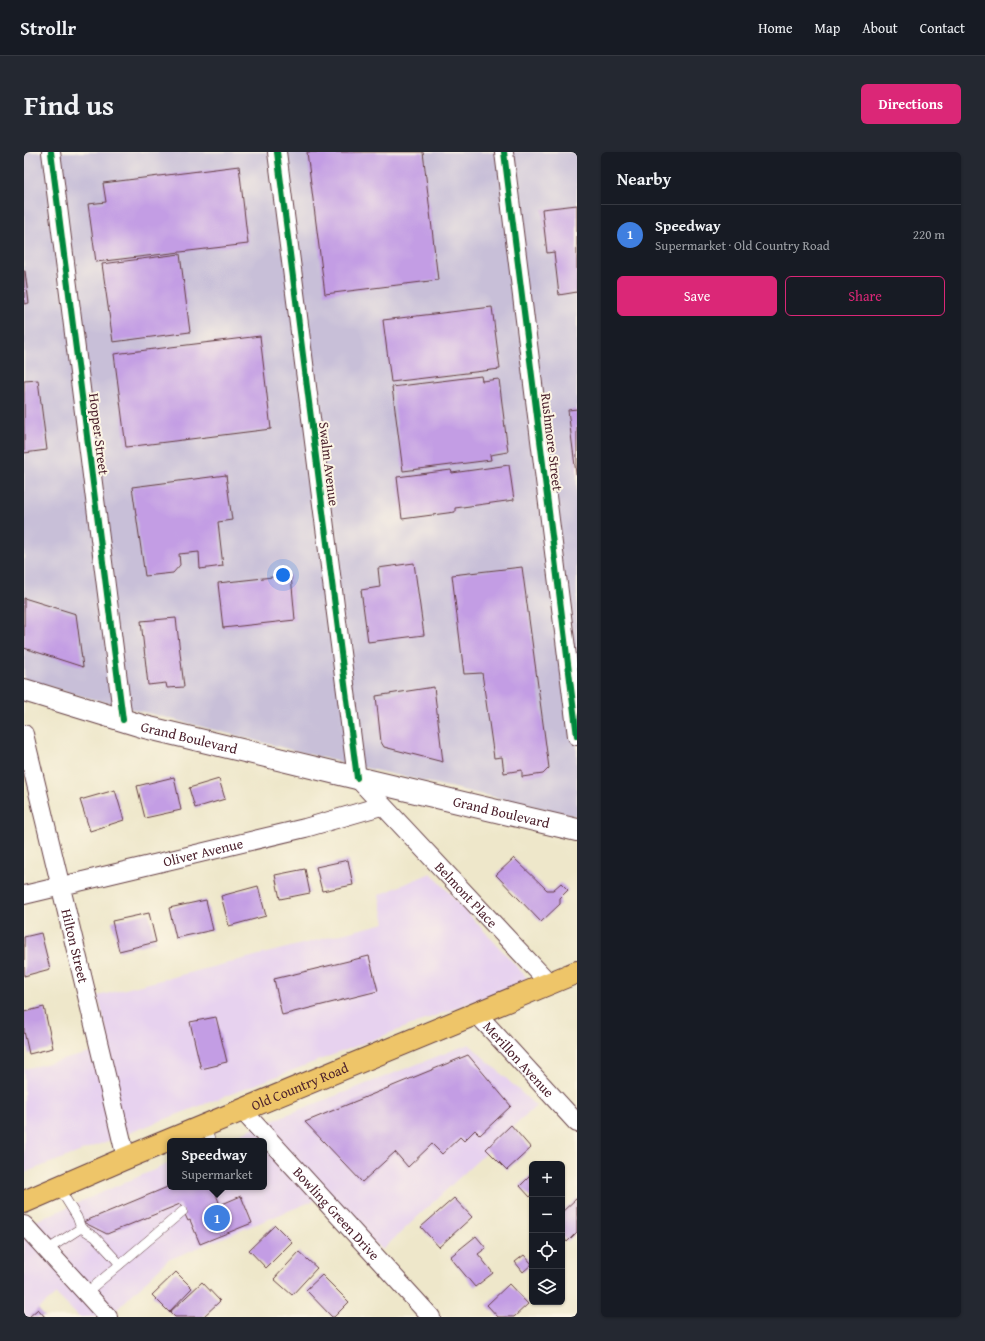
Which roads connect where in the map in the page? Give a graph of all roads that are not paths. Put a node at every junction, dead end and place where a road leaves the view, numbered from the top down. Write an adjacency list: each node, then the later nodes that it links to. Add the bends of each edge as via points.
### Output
1 (51, 152): 5 (street, Hopper Street)
2 (278, 152): 8 (street, Swalm Avenue)
3 (504, 152): 7 (street, Rushmore Street)
4 (24, 690): 5 (street, Grand Boulevard)
5 (123, 720): 8 (street, Grand Boulevard)
6 (24, 734): 11 (street, Hilton Street)
7 (577, 736)
8 (357, 778): 9 (street); 10 (street, Grand Boulevard)
9 (381, 806): 11 (street, Oliver Avenue, via 305,828); 14 (street, Belmont Place)
10 (577, 830)
11 (61, 886): 12 (street, Oliver Avenue); 21 (street, Hilton Street)
12 (24, 895)
13 (577, 972): 14 (main road, Old Country Road)
14 (550, 984): 15 (main road, Old Country Road)
15 (476, 1013): 16 (main road, Old Country Road); 17 (street, Merillon Avenue)
16 (242, 1110): 18 (main road, Old Country Road); 31 (street, Bowling Green Drive)
17 (577, 1123)
18 (208, 1133): 19 (main road, Old Country Road)
19 (192, 1138)
20 (167, 1146): 21 (main road, Old Country Road)
21 (126, 1158): 22 (main road, Old Country Road)
22 (59, 1188): 23 (main road, Old Country Road); 26 (lane, via 77,1217)
23 (24, 1202)
24 (183, 1211): 28 (lane)
25 (24, 1225): 27 (street)
26 (80, 1228): 27 (lane); 28 (lane, via 96,1237)
27 (47, 1250): 29 (street)
28 (120, 1264): 29 (lane)
29 (86, 1293): 30 (street)
30 (108, 1317)
31 (431, 1317)

